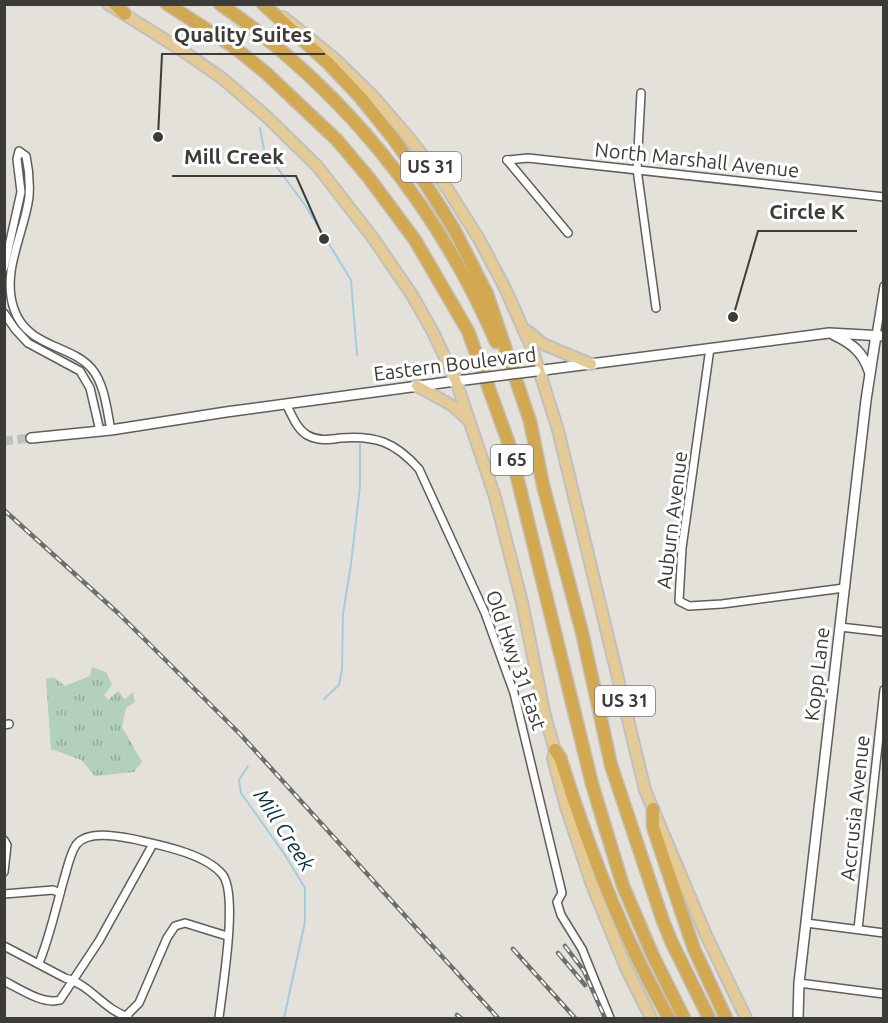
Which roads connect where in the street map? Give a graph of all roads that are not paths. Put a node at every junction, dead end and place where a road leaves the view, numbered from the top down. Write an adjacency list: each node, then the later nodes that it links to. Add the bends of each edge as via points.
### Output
1 (108, 4): 6 (main road)
2 (115, 4): 6 (highway)
3 (167, 4): 56 (highway, I 65, via 234,46 337,140 416,240 468,331 508,444 592,784 623,886)
4 (220, 4): 25 (highway, I 65, via 275,46 331,97 408,185 445,240 477,299)
5 (264, 4): 15 (main road, US 31, via 335,59 410,139 479,239); 25 (highway, via 360,97 428,186 487,294)
6 (125, 14): 22 (main road, via 223,79 318,167 412,295)
7 (641, 93): 8 (street)
8 (638, 169): 9 (street, North Marshall Avenue); 10 (street, North Marshall Avenue, via 528,158 507,160); 13 (street)
9 (884, 197)
10 (568, 233)
11 (4, 268): 27 (street, via 21,192 19,151 26,156 30,177 29,198 10,277 14,311 38,339 92,368 101,386)
12 (884, 286): 17 (street)
13 (656, 308)
14 (4, 313): 28 (street, via 28,342 80,371 90,388)
15 (522, 326): 19 (main road, via 543,344); 20 (main road, US 31)
16 (829, 333): 17 (main road, Eastern Boulevard); 18 (main road, Eastern Boulevard); 21 (main road, via 857,349)
17 (880, 335): 21 (main road, Kopp Lane)
18 (711, 348): 19 (main road, Eastern Boulevard); 30 (street, Auburn Avenue, via 685,525 679,601 689,606 722,604)
19 (591, 364): 20 (main road, Eastern Boulevard)
20 (538, 371): 22 (main road, Eastern Boulevard, bridge); 35 (main road, US 31, via 558,430 645,790)
21 (870, 375): 30 (main road, Kopp Lane)
22 (461, 381): 23 (main road, Eastern Boulevard); 26 (main road)
23 (417, 386): 24 (main road, Eastern Boulevard); 26 (main road, via 453,406)
24 (286, 404): 27 (main road, Eastern Boulevard); 53 (street, Old Hwy 31 East, via 297,426 308,435 326,440 353,437 384,441 419,469 480,602 514,693 562,893 557,902 582,949)
25 (530, 421): 57 (highway, I 65, via 611,765 666,928)
26 (471, 424): 34 (main road, via 495,497)
27 (111, 430): 28 (main road, Eastern Boulevard)
28 (100, 431): 29 (main road, Eastern Boulevard)
29 (31, 438)
30 (844, 588): 31 (main road, Kopp Lane)
31 (840, 627): 32 (street); 41 (main road, Kopp Lane)
32 (884, 632)
33 (884, 690): 42 (street, Accrusia Avenue)
34 (555, 750): 54 (main road, via 553,759 566,807 592,885); 55 (highway, via 622,924)
35 (653, 809): 58 (highway, via 652,827 694,949); 59 (main road, US 31)
36 (4, 840): 38 (street)
37 (153, 844): 39 (street, via 112,836 80,841); 44 (street, via 212,865 222,874 229,891); 47 (street)
38 (4, 872)
39 (60, 893): 40 (street, via 53,890); 46 (street)
40 (4, 894)
41 (806, 923): 42 (street); 49 (main road, Kopp Lane)
42 (858, 929): 43 (street)
43 (884, 933)
44 (227, 936): 51 (street, via 185,923 175,926 139,1004); 52 (street)
45 (4, 946): 46 (street)
46 (39, 963): 47 (street)
47 (74, 980): 48 (street, via 64,996 54,1002); 51 (street, via 104,1005)
48 (4, 981)
49 (799, 983): 50 (street); 60 (main road, Kopp Lane)
50 (884, 994)
51 (128, 1017)
52 (219, 1018)
53 (610, 1018)
54 (651, 1018)
55 (669, 1018)
56 (684, 1018)
57 (709, 1018)
58 (726, 1018)
59 (746, 1018)
60 (798, 1018)

